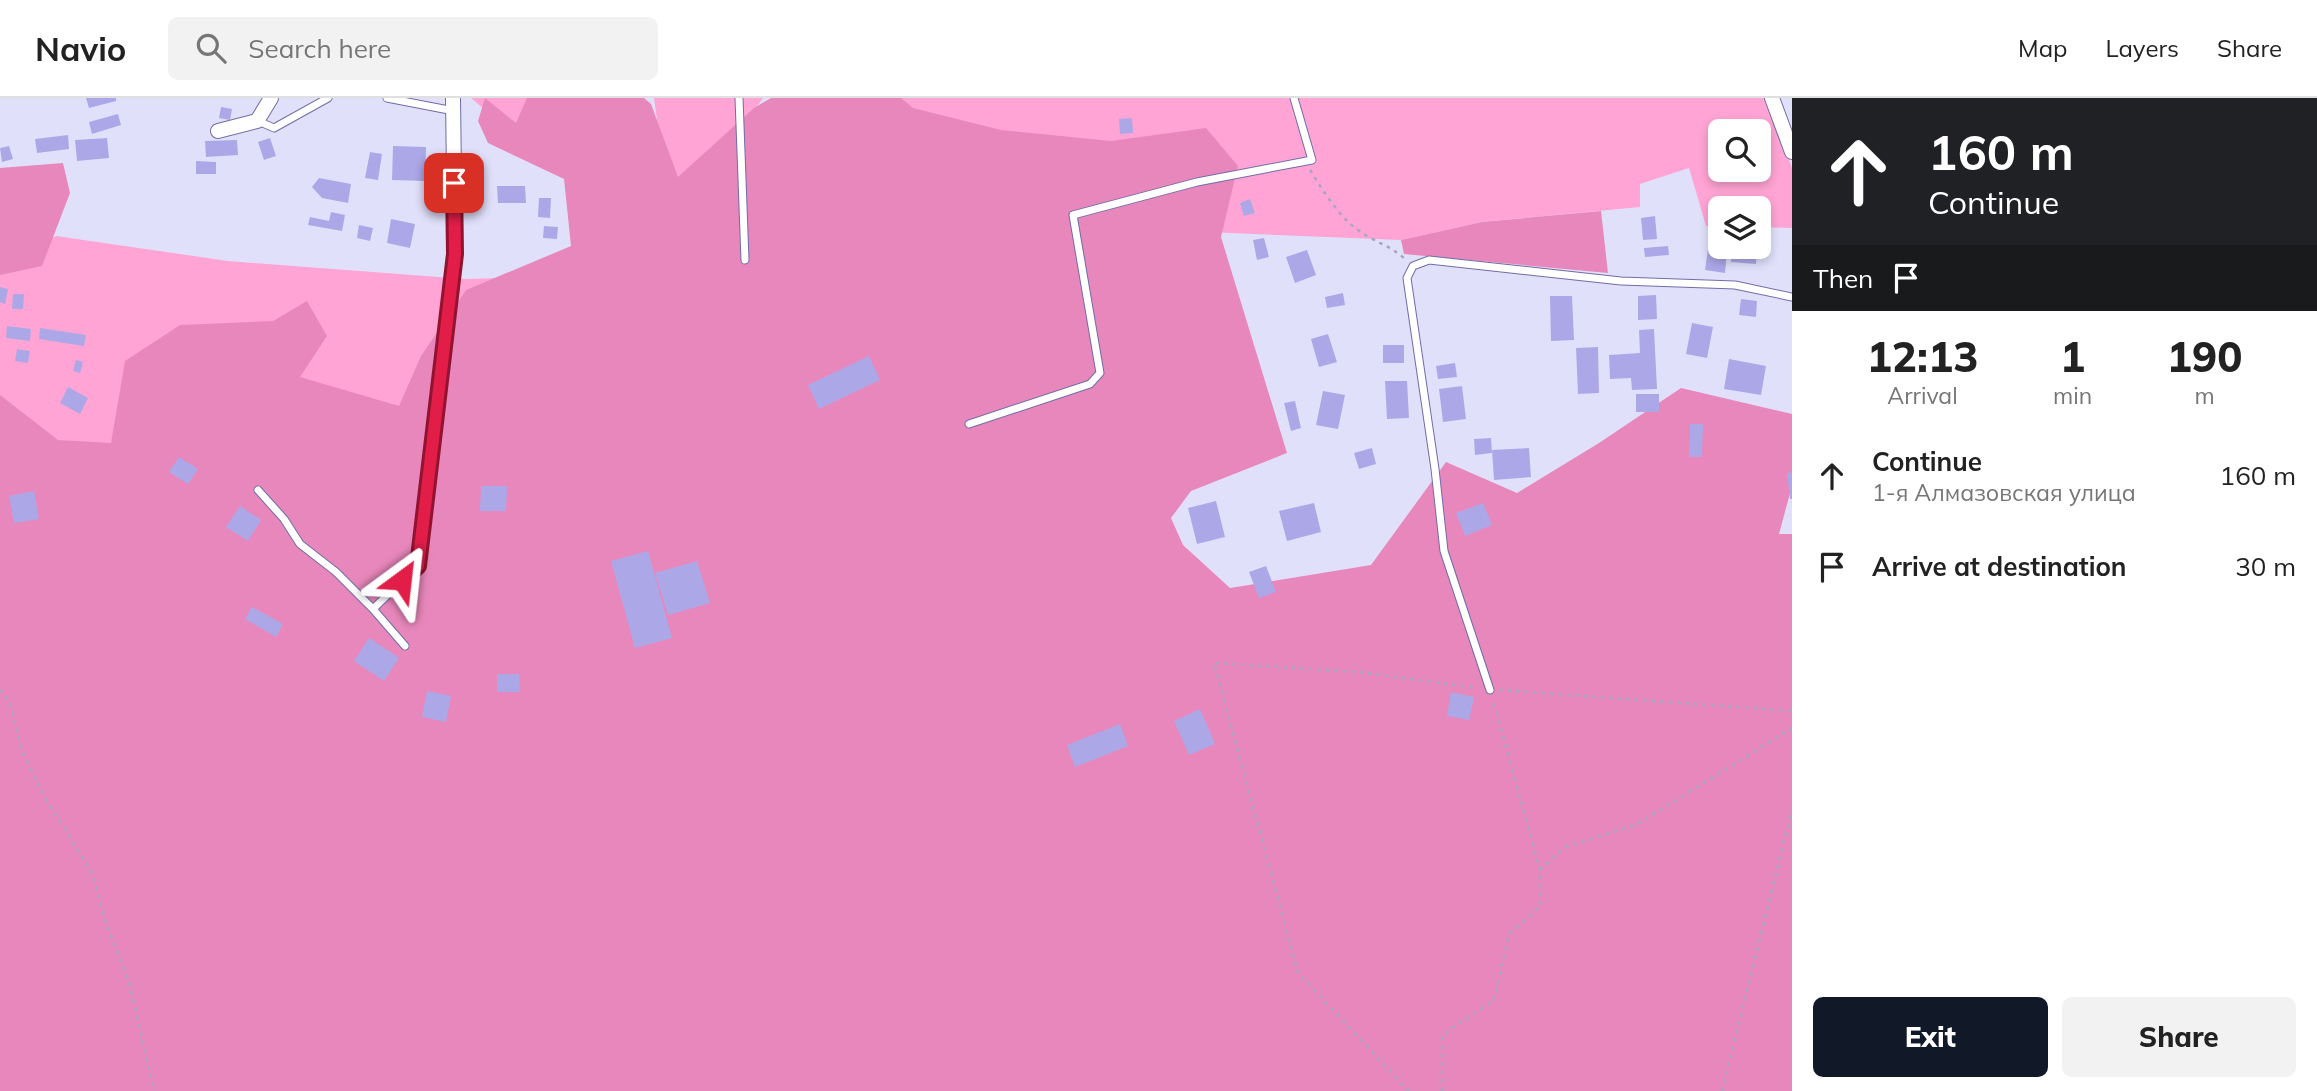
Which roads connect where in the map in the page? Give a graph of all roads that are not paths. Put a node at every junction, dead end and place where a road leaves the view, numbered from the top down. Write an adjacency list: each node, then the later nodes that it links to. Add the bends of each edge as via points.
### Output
1 (271, 98): 8 (street)
2 (328, 98): 8 (lane, via 274,128)
3 (387, 98): 7 (lane)
4 (739, 98): 13 (lane)
5 (1294, 98): 15 (lane, via 1312,160 1197,182 1073,215 1100,373 1090,384)
6 (1772, 98): 9 (street)
7 (454, 105): 12 (street)
8 (257, 121): 10 (street)
9 (1788, 127): 11 (street)
10 (218, 131)
11 (1792, 152)
12 (455, 254): 17 (lane, via 418,566)
13 (745, 260)
14 (1792, 297): 19 (lane, via 1735,285 1620,281 1429,260 1413,266 1407,278 1444,551)
15 (969, 424)
16 (258, 490): 17 (lane, via 300,544)
17 (373, 609): 18 (lane)
18 (405, 646)
19 (1490, 690)

